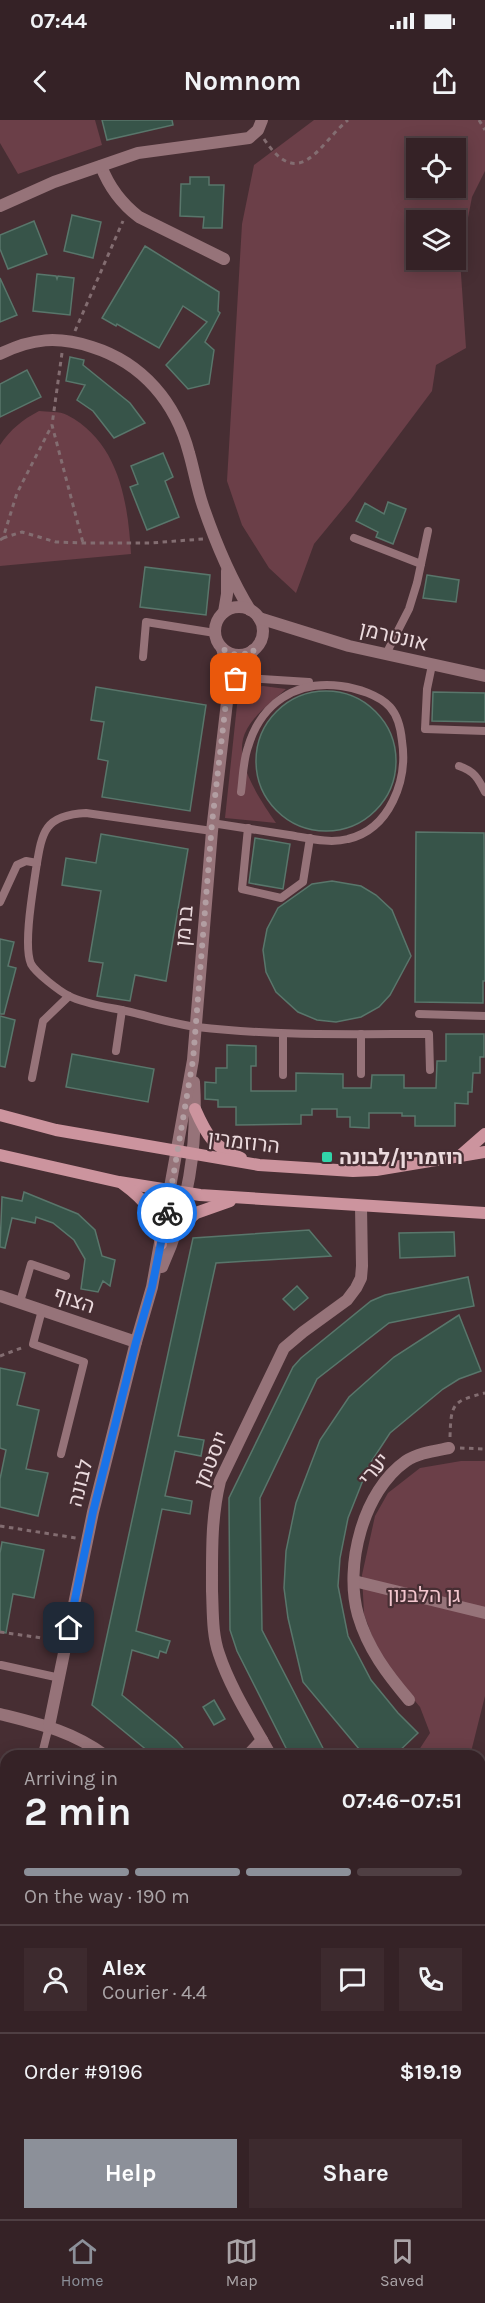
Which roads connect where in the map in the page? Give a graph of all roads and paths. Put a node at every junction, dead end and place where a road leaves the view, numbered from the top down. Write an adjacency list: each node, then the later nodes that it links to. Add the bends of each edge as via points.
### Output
1 (348, 120): 3 (path, via 321,151 303,162 285,162 274,154)
2 (479, 120): 4 (path)
3 (260, 125): 5 (street, via 249,138 138,153)
4 (485, 130)
5 (101, 166): 6 (street); 7 (street, via 106,181)
6 (0, 206)
7 (129, 209): 8 (street); 9 (path)
8 (224, 259)
9 (67, 340): 10 (street, via 27,343); 11 (path); 13 (street, via 118,358 137,370 166,400 182,431)
10 (0, 354)
11 (52, 425): 15 (path, via 17,493); 16 (path)
12 (428, 531): 18 (lane)
13 (216, 538): 16 (path); 17 (street)
14 (354, 538): 18 (lane)
15 (2, 539): 16 (path, via 22,532 56,542)
16 (83, 543)
17 (226, 561): 19 (street); 20 (street, via 241,595)
18 (421, 564): 25 (lane, via 409,609)
19 (224, 612): 20 (street, via 239,607); 22 (street)
20 (255, 614): 21 (street, אונטרמן); 24 (street, via 263,630)
21 (295, 630): 24 (street, via 280,632); 25 (street, אונטרמן)
22 (215, 633): 23 (street); 26 (lane, via 147,622)
23 (222, 648): 24 (street, via 236,655); 31 (street, via 227,668)
24 (256, 648): 30 (street)
25 (386, 654): 27 (street, אונטרמן)
26 (143, 657)
27 (432, 664): 28 (street, אונטרמן); 32 (lane, via 425,729)
28 (485, 676)
29 (324, 683): 30 (lane, via 248,678); 34 (lane, via 301,687 281,697 266,712 247,748); 38 (lane, via 351,687 391,707 401,727 402,777 395,800 365,833 347,840)
30 (232, 689): 31 (street)
31 (226, 702): 36 (street, ברמן)
32 (485, 731)
33 (459, 766): 35 (lane, via 471,770)
34 (241, 792)
35 (485, 792)
36 (212, 827): 37 (lane); 39 (lane, via 67,814 46,828); 45 (street, ברמן)
37 (248, 828): 38 (lane); 38 (lane, via 242,889 281,898 303,882)
38 (310, 838)
39 (37, 863): 40 (lane, via 26,861 17,865); 41 (lane, via 28,953 41,975)
40 (0, 902)
41 (69, 996): 42 (lane); 53 (lane, via 43,1021)
42 (122, 1010): 45 (lane); 48 (lane)
43 (419, 1014): 44 (lane)
44 (485, 1016)
45 (195, 1026): 46 (lane); 49 (street, ברמן)
46 (283, 1034): 47 (lane); 52 (lane)
47 (361, 1034): 50 (lane, via 429,1034); 51 (lane)
48 (116, 1051)
49 (193, 1060): 54 (street, לבונה); 57 (street, ברמן)
50 (430, 1070)
51 (361, 1074)
52 (283, 1075)
53 (32, 1078)
54 (195, 1109): 60 (street, לבונה); 62 (main road, via 212,1141)
55 (0, 1115): 57 (main road, הרוזמרין, via 56,1130)
56 (485, 1134): 61 (main road)
57 (177, 1152): 60 (main road, הרוזמרין); 64 (street, לבונה)
58 (485, 1152): 61 (main road, הרוזמרין)
59 (0, 1155): 63 (main road)
60 (193, 1155): 62 (main road, הרוזמרין); 65 (street, לבונה)
61 (461, 1155): 62 (main road, הרוזמרין, via 376,1170)
62 (259, 1165)
63 (119, 1182): 64 (main road); 70 (main road, via 150,1208)
64 (171, 1191): 65 (main road); 70 (street, לבונה)
65 (185, 1193): 66 (main road); 69 (street, לבונה)
66 (237, 1199): 67 (main road); 69 (main road, via 196,1213)
67 (361, 1207): 68 (main road); 94 (street, יוסטמן, via 361,1278 348,1300 284,1348 220,1481 215,1501 211,1530 213,1627 229,1679)
68 (485, 1213)
69 (177, 1230): 72 (street, לבונה)
70 (161, 1244): 72 (street, לבונה)
71 (66, 1276): 74 (lane, via 31,1264)
72 (152, 1287): 76 (street, לבונה)
73 (0, 1296): 74 (street, הצוף)
74 (20, 1302): 75 (street, הצוף)
75 (42, 1310): 76 (street, הצוף); 77 (lane)
76 (136, 1342): 84 (street, לבונה)
77 (33, 1344): 78 (path); 82 (lane, via 84,1362)
78 (0, 1356)
79 (485, 1393): 80 (path, via 461,1399 451,1413)
80 (449, 1448): 81 (path); 85 (street, יערי, via 407,1460 378,1490 360,1532)
81 (485, 1449)
82 (61, 1454)
83 (0, 1526): 84 (path)
84 (87, 1539): 88 (street, לבונה)
85 (354, 1581): 86 (street); 91 (street, יערי, via 358,1616 368,1642 377,1661)
86 (485, 1613)
87 (0, 1632): 88 (path)
88 (66, 1642): 90 (street, לבונה)
89 (1, 1665): 90 (lane)
90 (60, 1678): 93 (street, לבונה)
91 (409, 1700)
92 (0, 1714): 93 (street)
93 (50, 1726): 95 (lane); 96 (street)
94 (262, 1740): 97 (street); 98 (street, יוסטמן)
95 (43, 1750)
96 (97, 1750)
97 (253, 1750)
98 (268, 1750)

